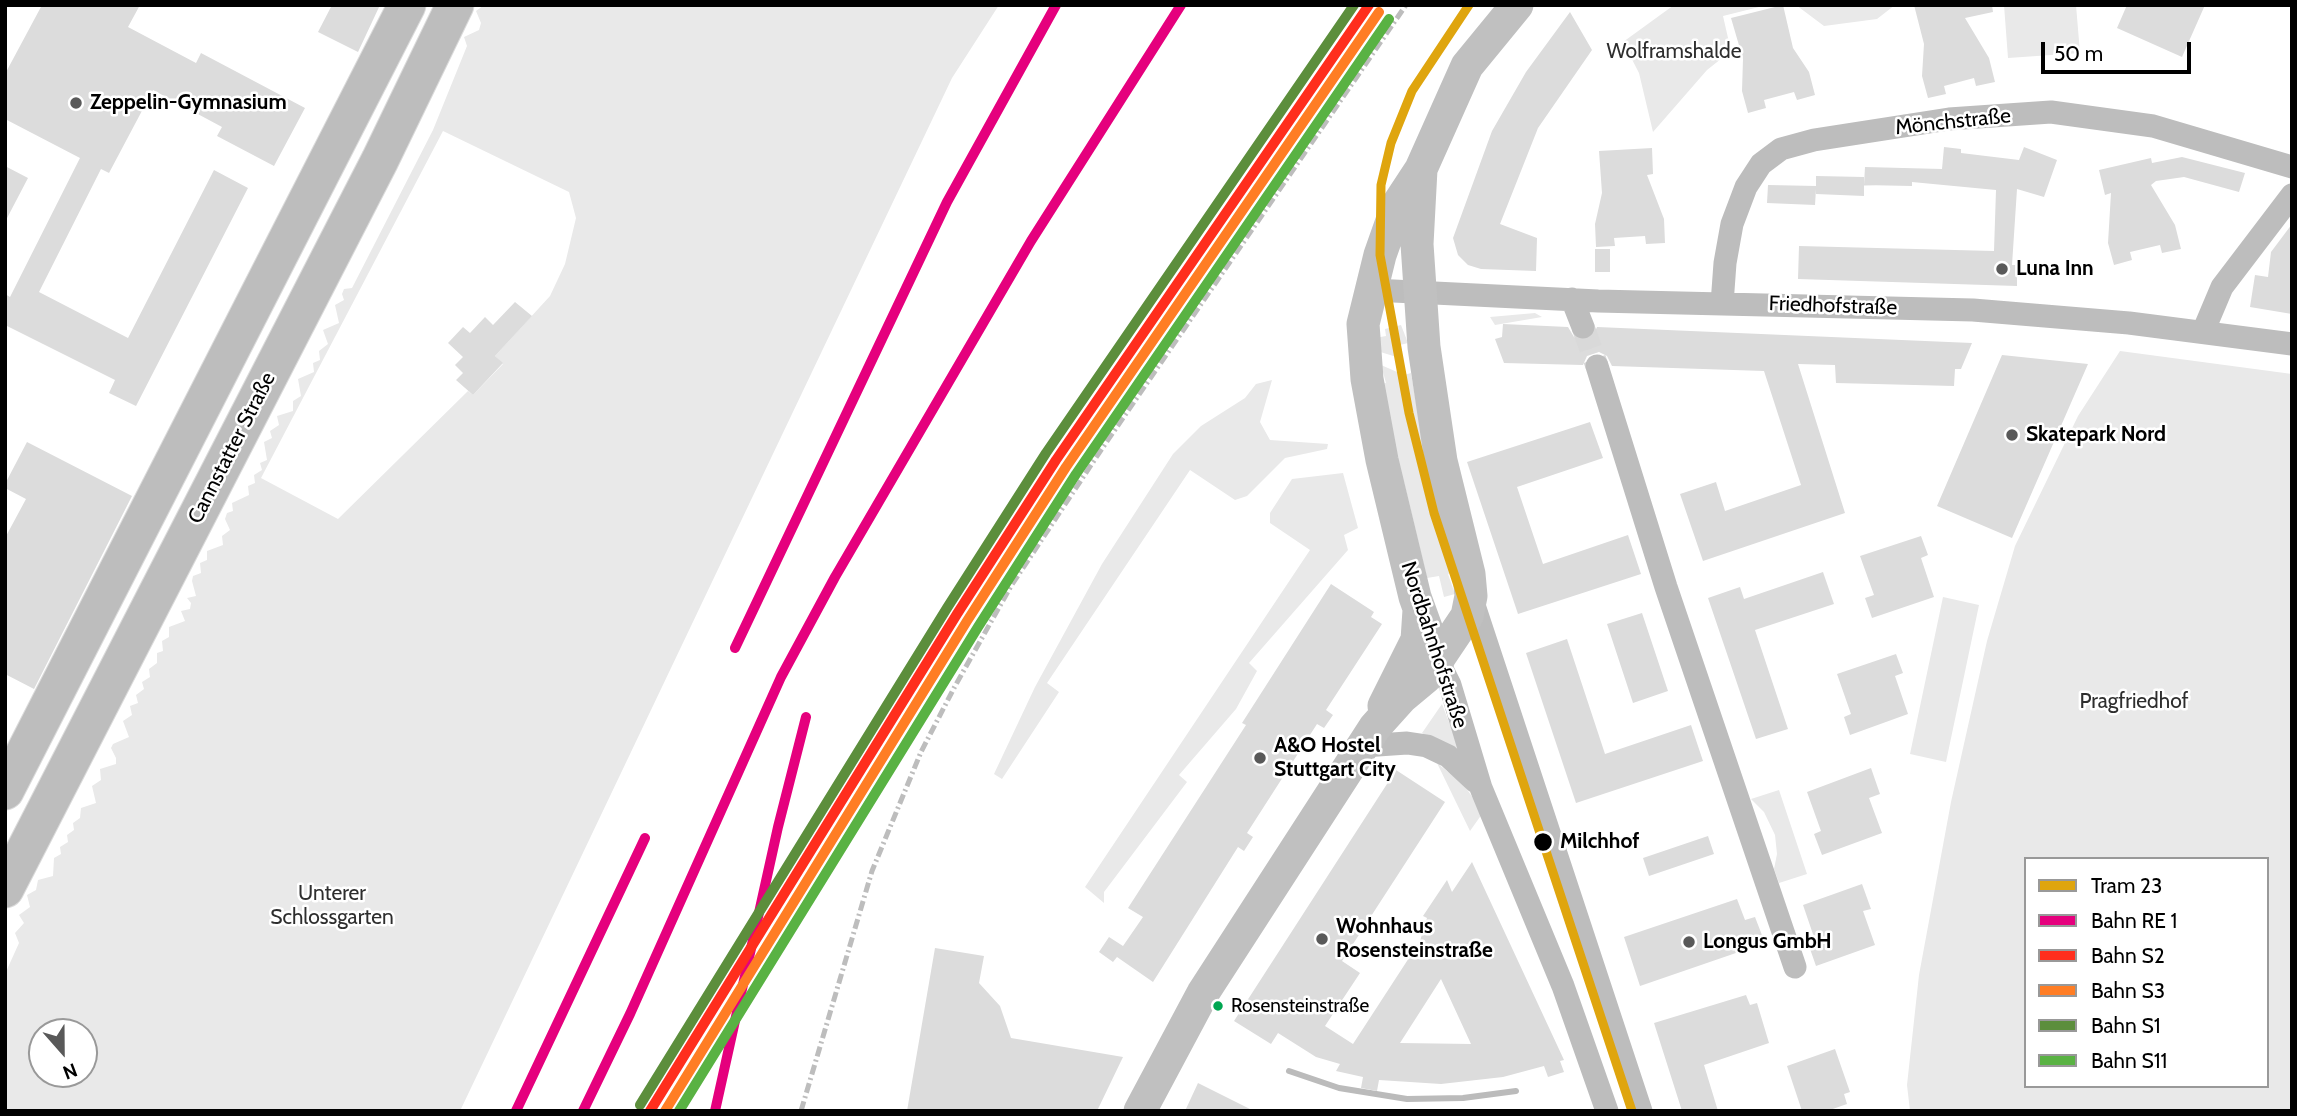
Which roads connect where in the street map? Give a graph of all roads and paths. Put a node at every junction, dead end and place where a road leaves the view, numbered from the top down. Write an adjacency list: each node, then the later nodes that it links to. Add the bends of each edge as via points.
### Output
1 (407, 5): 20 (main road, Cannstatter Straße)
2 (455, 5): 21 (main road, Cannstatter Straße)
3 (1517, 5): 5 (street, Nordbahnhofstraße, via 1467,66)
4 (2292, 167): 10 (street, Mönchstraße, via 2153,126 2051,112 1949,120 1814,139 1781,149 1761,164 1746,187 1732,224)
5 (1421, 169): 7 (street, Nordbahnhofstraße, via 1398,204); 8 (street, Nordbahnhofstraße)
6 (2292, 195): 12 (street, via 2222,288)
7 (1373, 290): 8 (street, Friedhofstraße); 16 (street, Nordbahnhofstraße, via 1363,324 1369,390)
8 (1419, 293): 9 (street, Friedhofstraße); 15 (street, Nordbahnhofstraße, via 1433,414)
9 (1572, 299): 10 (street, Friedhofstraße); 11 (street)
10 (1722, 304): 12 (street, Friedhofstraße, via 1973,310)
11 (1583, 327)
12 (2203, 332): 13 (street, Friedhofstraße)
13 (2292, 344)
14 (1597, 366): 22 (street, via 1666,587)
15 (1471, 596): 17 (street, via 1467,616); 25 (street, Nordbahnhofstraße)
16 (1419, 606): 17 (street, Nordbahnhofstraße); 18 (street, via 1417,640)
17 (1438, 661): 18 (street); 19 (street, Nordbahnhofstraße, via 1450,685)
18 (1369, 737): 19 (street, via 1427,746 1454,761); 23 (street, via 1203,993)
19 (1481, 788): 24 (street, Nordbahnhofstraße, via 1576,1019)
20 (5, 791)
21 (5, 889)
22 (1795, 967)
23 (1140, 1111)
24 (1607, 1111)
25 (1641, 1111)

